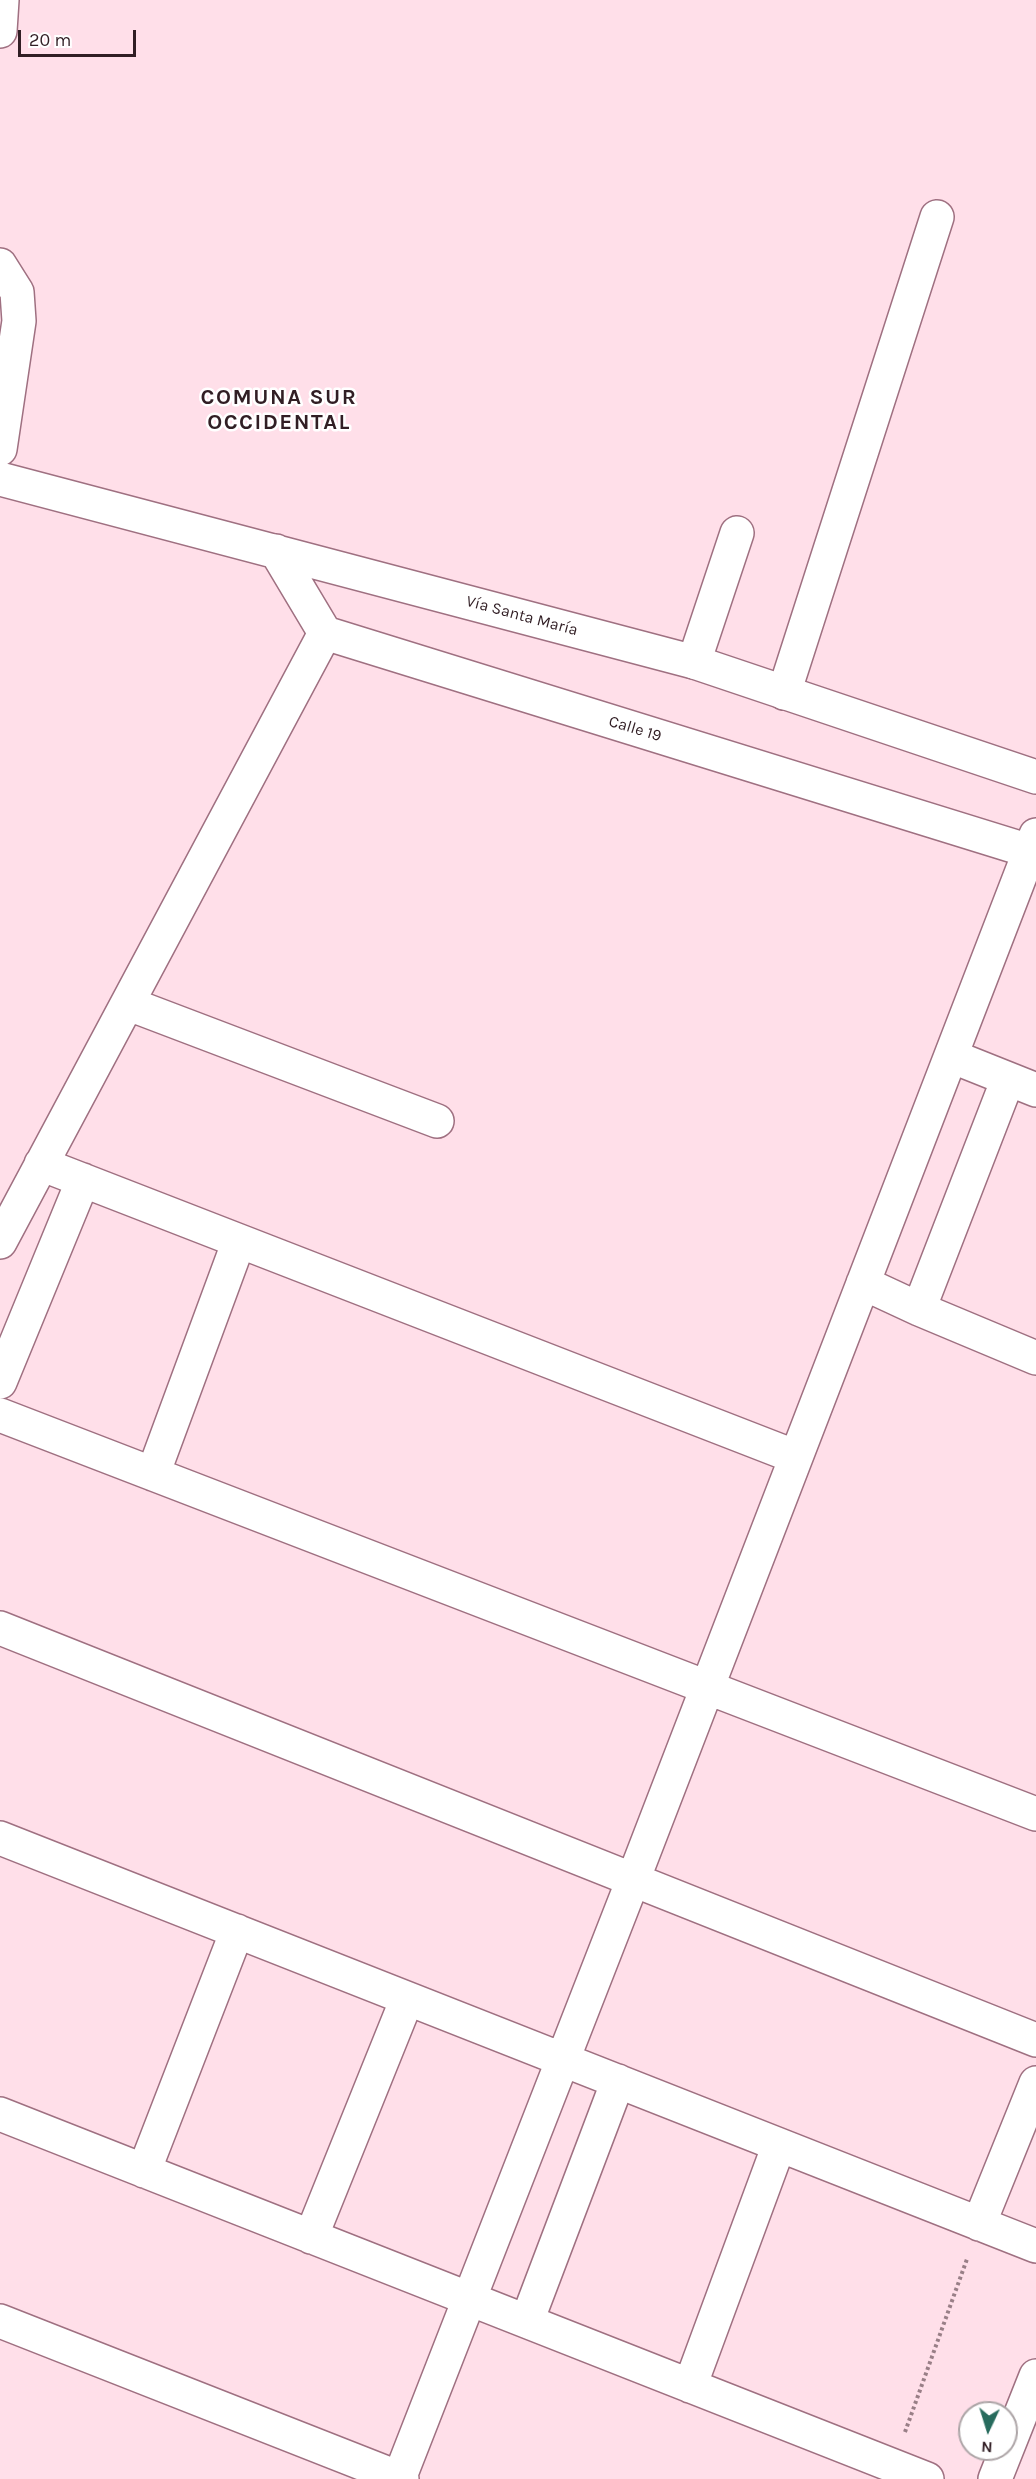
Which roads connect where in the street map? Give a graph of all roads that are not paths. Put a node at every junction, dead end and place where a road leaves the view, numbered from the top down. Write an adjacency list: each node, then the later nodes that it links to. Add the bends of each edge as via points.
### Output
1 (2, 0): 2 (street)
2 (0, 31)
3 (937, 217): 11 (street)
4 (0, 265): 5 (street, via 17,292 19,321)
5 (2, 430)
6 (0, 479): 8 (street, Vía Santa María)
7 (737, 533): 10 (street)
8 (276, 551): 9 (street); 10 (street, Vía Santa María)
9 (325, 633): 13 (street, Calle 19); 15 (street)
10 (694, 662): 11 (street, Vía Santa María)
11 (783, 693): 12 (street, Vía Santa María)
12 (1036, 777)
13 (1034, 847): 14 (street)
14 (1027, 891): 16 (street)
15 (129, 1004): 18 (street); 19 (street)
16 (951, 1056): 17 (street); 23 (street)
17 (1022, 1084): 24 (street)
18 (437, 1121)
19 (41, 1164): 20 (street); 22 (street)
20 (83, 1180): 21 (street); 26 (street)
21 (239, 1241): 28 (street); 29 (street)
22 (0, 1242)
23 (863, 1283): 24 (street); 28 (street)
24 (919, 1309): 25 (street)
25 (1036, 1358)
26 (0, 1382)
27 (0, 1415): 29 (street)
28 (796, 1457): 31 (street)
29 (153, 1474): 31 (street)
30 (0, 1628): 34 (street)
31 (706, 1687): 32 (street); 34 (street)
32 (1036, 1814)
33 (0, 1838): 35 (street)
34 (633, 1880): 37 (street); 38 (street)
35 (237, 1931): 36 (street); 43 (street)
36 (407, 1999): 38 (street); 45 (street)
37 (1036, 2040)
38 (561, 2060): 39 (street); 47 (street)
39 (618, 2081): 42 (street); 49 (street)
40 (1036, 2083): 44 (street)
41 (0, 2114): 43 (street)
42 (779, 2145): 44 (street); 51 (street)
43 (144, 2171): 45 (street)
44 (979, 2224): 46 (street)
45 (311, 2237): 47 (street)
46 (1036, 2247)
47 (469, 2299): 49 (street); 53 (street)
48 (0, 2321): 53 (street)
49 (527, 2321): 51 (street)
50 (1036, 2376): 55 (street)
51 (690, 2386): 52 (street)
52 (890, 2472): 54 (street)
53 (400, 2479)
54 (927, 2479)
55 (995, 2479)

